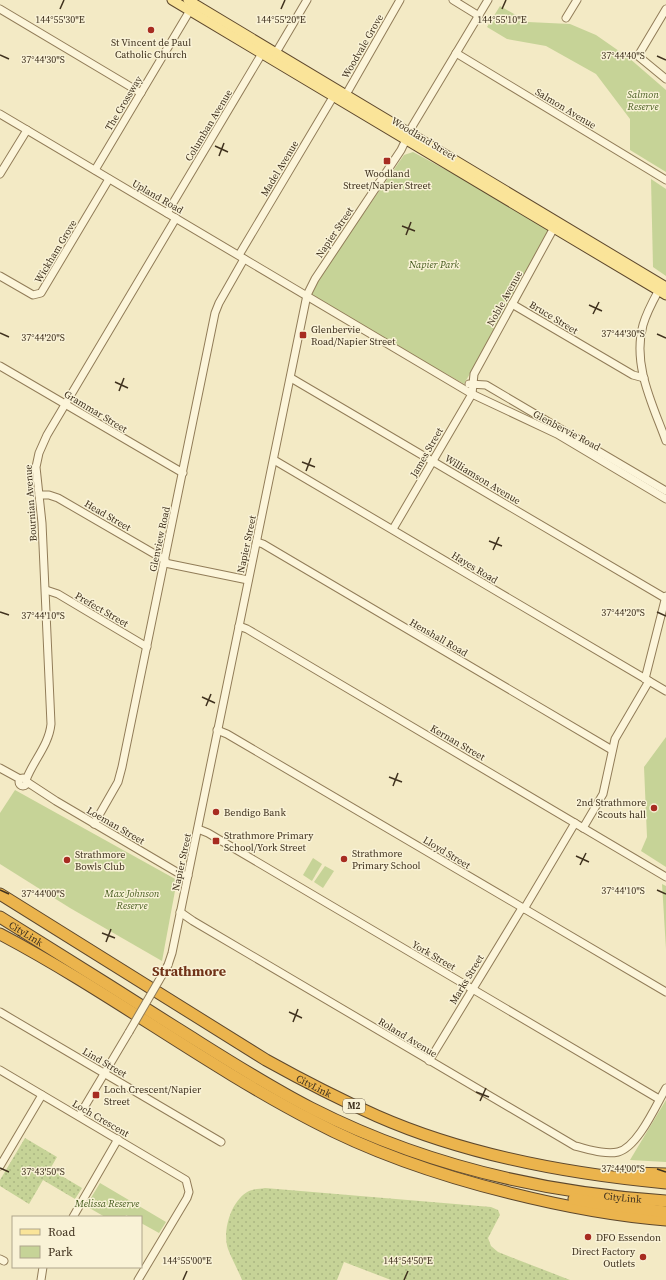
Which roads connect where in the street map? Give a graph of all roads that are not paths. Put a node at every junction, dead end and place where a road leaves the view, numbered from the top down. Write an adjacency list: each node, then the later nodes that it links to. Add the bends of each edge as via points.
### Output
1 (172, 0): 7 (main road, Woodland Street)
2 (307, 0): 14 (street)
3 (400, 0): 17 (street, Woodvale Grove)
4 (453, 0): 10 (street)
5 (488, 0): 10 (street, Napier Street)
6 (577, 0): 11 (street)
7 (191, 5): 12 (main road, Woodland Street); 16 (street, The Crossway)
8 (0, 9): 16 (street)
9 (666, 9): 15 (street, via 638,56)
10 (479, 16): 13 (street, Napier Street)
11 (566, 18)
12 (264, 50): 14 (main road, Woodland Street); 25 (street, Columban Avenue)
13 (456, 53): 20 (street, Napier Street); 24 (street, Salmon Avenue)
14 (274, 56): 17 (main road, Woodland Street)
15 (666, 79)
16 (141, 93): 21 (street, The Crossway)
17 (339, 96): 20 (main road, Woodland Street); 28 (street, Madel Avenue)
18 (0, 114): 19 (street, Upland Road)
19 (27, 130): 21 (street, Upland Road); 22 (street)
20 (407, 137): 27 (main road, Woodland Street); 31 (street, Napier Street)
21 (95, 170): 23 (street, Upland Road)
22 (0, 174)
23 (109, 179): 25 (street, Upland Road); 29 (street, Wickham Grove, via 41,293 33,295)
24 (666, 180)
25 (167, 213): 26 (street, Upland Road)
26 (176, 218): 28 (street, Upland Road); 41 (street, Bournian Avenue)
27 (555, 225): 30 (main road, Woodland Street); 32 (street, Noble Avenue)
28 (241, 257): 31 (street, Upland Road); 45 (street, Glenview Road, via 217,308)
29 (0, 276)
30 (663, 289): 34 (street, via 643,326 640,349)
31 (306, 295): 36 (street, Napier Street); 38 (street, Glenbervie Road)
32 (512, 304): 35 (street, Bruce Street); 39 (street, Noble Avenue, via 474,374)
33 (0, 366): 41 (street, Grammar Street)
34 (642, 370): 35 (street); 37 (street)
35 (626, 371): 37 (street, Bruce Street)
36 (291, 378): 43 (street, Napier Street); 44 (street, Williamson Avenue)
37 (644, 378): 42 (street)
38 (456, 383): 39 (street, Glenbervie Road); 40 (street, Glenbervie Road)
39 (472, 384): 40 (street); 46 (street, Glenbervie Road, via 486,385)
40 (472, 394): 44 (street, James Street); 48 (street, Glenbervie Road, via 558,434)
41 (66, 404): 45 (street, Grammar Street); 47 (street, Bournian Avenue, via 38,453 36,467)
42 (666, 441)
43 (274, 460): 49 (street, Hayes Road); 50 (street, Napier Street)
44 (433, 461): 49 (street, James Street); 54 (street, Williamson Avenue)
45 (183, 473): 51 (street, Glenview Road)
46 (665, 490)
47 (39, 495): 51 (street, Head Street, via 58,498); 53 (street, Bournian Avenue)
48 (666, 499)
49 (392, 529): 57 (street, Hayes Road)
50 (257, 542): 52 (street, Napier Street); 60 (street, Henshall Road)
51 (165, 562): 52 (street, Head Street); 56 (street, Glenview Road)
52 (248, 580): 55 (street, Napier Street)
53 (46, 590): 56 (street, Prefect Street, via 58,594); 62 (street, Bournian Avenue, via 51,724 47,740)
54 (666, 597): 57 (street)
55 (239, 626): 59 (street, Napier Street); 63 (street, Kernan Street)
56 (147, 647): 64 (street, Glenview Road, via 120,776)
57 (647, 680): 58 (street, Hayes Road); 60 (street, via 615,739)
58 (666, 691)
59 (217, 730): 66 (street, Napier Street); 70 (street, Lloyd Street)
60 (612, 750): 65 (street, via 603,794)
61 (0, 768): 62 (street, Loeman Street)
62 (23, 781): 64 (street, Loeman Street)
63 (575, 823): 65 (street, Kernan Street); 70 (street, Marks Street)
64 (94, 824): 67 (street, Loeman Street, via 180,874)
65 (583, 828): 68 (street, Kernan Street)
66 (198, 829): 67 (street, Napier Street); 74 (street, York Street, via 208,832)
67 (188, 876): 71 (street, Napier Street)
68 (666, 877)
69 (0, 894): 87 (highway, CityLink / M2, via 266,1060 342,1100 378,1117 436,1138)
70 (523, 909): 74 (street, Marks Street); 75 (street, Lloyd Street)
71 (180, 915): 77 (street, Roland Avenue); 79 (street, Napier Street, bridge, via 168,965)
72 (0, 917): 89 (highway, CityLink / M2, via 229,1060 311,1108 362,1132 417,1153)
73 (0, 934): 94 (highway, via 52,963 283,1105 369,1148 442,1174 555,1204 593,1212)
74 (472, 988): 77 (street, Marks Street); 82 (street, York Street)
75 (666, 992)
76 (0, 1012): 79 (street, Lind Street)
77 (429, 1061): 82 (street, Roland Avenue, via 575,1146 604,1152 619,1152 633,1144)
78 (0, 1070): 81 (street, Loch Crescent)
79 (104, 1074): 83 (street, Napier Street); 85 (street, Lind Street)
80 (666, 1088): 82 (street)
81 (42, 1095): 83 (street, Loch Crescent); 86 (street)
82 (659, 1099)
83 (79, 1116): 84 (street, Loch Crescent)
84 (118, 1140): 93 (street); 97 (street, Loch Crescent, via 186,1180 189,1186 186,1198)
85 (221, 1142)
86 (0, 1166)
87 (564, 1170): 88 (highway); 90 (highway, CityLink / M2)
88 (666, 1174)
89 (510, 1179): 91 (highway, CityLink / M2, via 585,1194); 92 (highway, via 584,1201)
90 (666, 1183)
91 (666, 1201)
92 (666, 1212)
93 (74, 1216)
94 (666, 1220)
95 (43, 1268): 96 (street)
96 (41, 1280)
97 (138, 1280)

